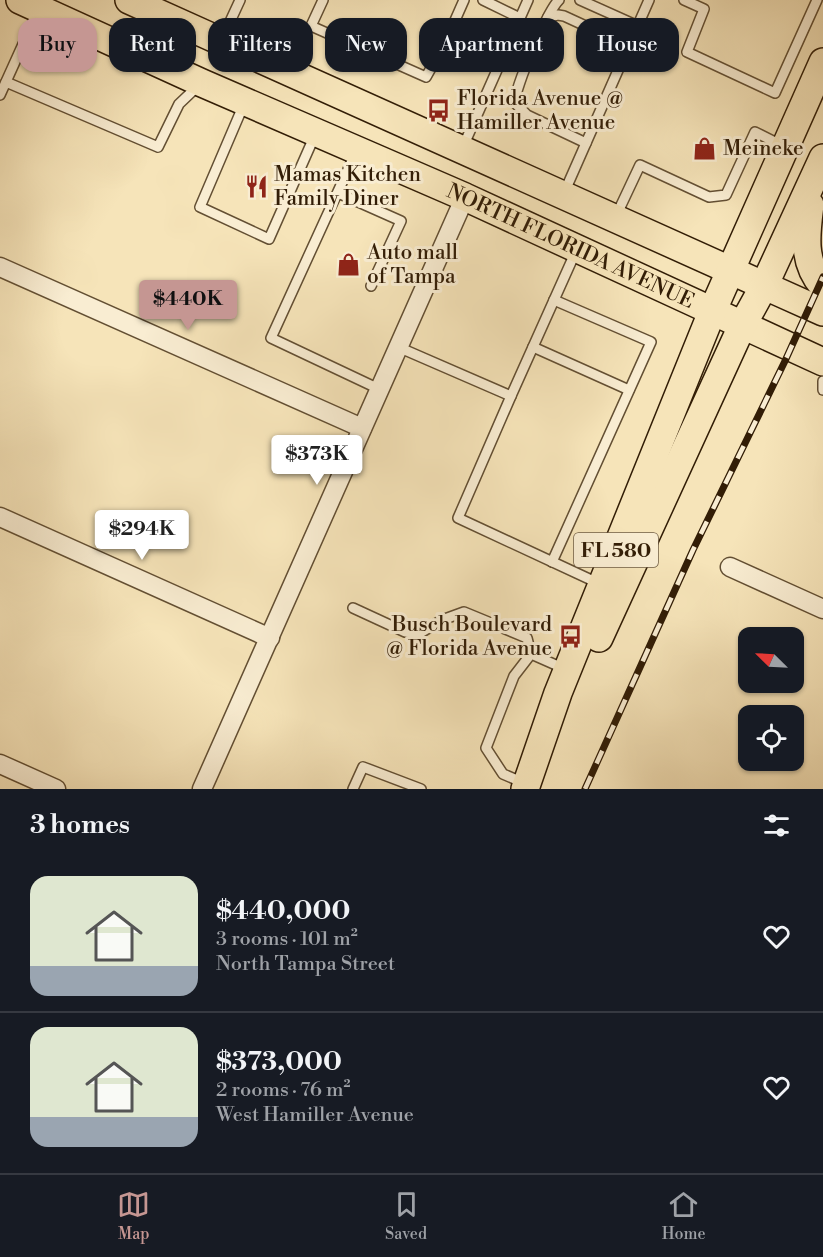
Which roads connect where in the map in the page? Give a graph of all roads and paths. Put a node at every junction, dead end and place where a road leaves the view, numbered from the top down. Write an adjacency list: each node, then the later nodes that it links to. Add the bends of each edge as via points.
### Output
1 (240, 0): 15 (lane)
2 (323, 0): 25 (lane, via 311,26 426,77)
3 (464, 0): 16 (lane)
4 (483, 0): 17 (lane)
5 (528, 0): 17 (lane)
6 (559, 0): 14 (lane)
7 (580, 0): 18 (lane)
8 (649, 0): 19 (lane)
9 (684, 0): 13 (lane)
10 (817, 0): 13 (lane, via 775,93 687,52)
11 (138, 2): 21 (main road, NORTH FLORIDA AVENUE)
12 (29, 4): 28 (lane); 29 (main road, NORTH FLORIDA AVENUE)
13 (706, 5)
14 (548, 17): 20 (lane, via 558,15); 33 (lane, via 520,77 515,103 527,115)
15 (231, 18)
16 (456, 18)
17 (520, 18)
18 (620, 18)
19 (641, 18)
20 (576, 22)
21 (208, 36)
22 (823, 63): 34 (main road, FL 580)
23 (208, 69): 29 (main road)
24 (288, 72): 35 (main road, NORTH FLORIDA AVENUE)
25 (429, 72)
26 (496, 72): 35 (lane)
27 (617, 72): 33 (lane)
28 (6, 82): 29 (lane, via 158,147 179,104); 30 (lane)
29 (202, 83): 31 (main road, NORTH FLORIDA AVENUE)
30 (0, 95)
31 (245, 102): 32 (main road, NORTH FLORIDA AVENUE); 32 (lane, via 200,207 269,239)
32 (316, 132): 36 (main road, NORTH FLORIDA AVENUE)
33 (586, 143): 39 (lane)
34 (786, 147): 41 (lane, via 755,132 726,195 718,196 709,197 640,165); 44 (main road, FL 580)
35 (462, 149): 39 (main road, NORTH FLORIDA AVENUE)
36 (357, 150): 38 (lane); 40 (main road, NORTH FLORIDA AVENUE)
37 (818, 170): 45 (main road, FL 580); 47 (main road, via 806,241 808,260)
38 (338, 193): 46 (lane, via 401,221); 56 (lane, via 272,338)
39 (563, 195): 41 (main road, NORTH FLORIDA AVENUE)
40 (465, 197): 42 (main road, NORTH FLORIDA AVENUE); 52 (street)
41 (615, 219): 44 (main road, NORTH FLORIDA AVENUE)
42 (577, 249): 48 (lane); 49 (main road, NORTH FLORIDA AVENUE)
43 (0, 267): 60 (street)
44 (730, 272): 45 (main road, NORTH FLORIDA AVENUE); 49 (main road, FL 580)
45 (764, 285): 50 (main road, NORTH FLORIDA AVENUE); 51 (main road, FL 580)
46 (371, 286)
47 (823, 286)
48 (554, 300): 53 (lane); 57 (lane, via 651,342)
49 (712, 312): 51 (main road, NORTH FLORIDA AVENUE); 64 (main road, FL 580)
50 (823, 312)
51 (742, 326): 54 (main road, NORTH FLORIDA AVENUE); 71 (main road, FL 580)
52 (398, 347): 56 (street); 59 (lane)
53 (533, 347): 57 (lane); 59 (lane)
54 (823, 362)
55 (823, 381): 58 (lane)
56 (380, 388): 60 (street)
57 (629, 390): 62 (lane)
58 (823, 390)
59 (510, 396): 62 (lane, via 458,518)
60 (362, 428): 67 (street)
61 (0, 517): 67 (street)
62 (552, 562): 64 (lane)
63 (730, 567): 66 (street)
64 (602, 585): 69 (main road, FL 580)
65 (352, 608): 68 (lane, via 405,632 422,632 464,612 526,638)
66 (823, 609)
67 (270, 638): 73 (street)
68 (531, 654): 69 (lane); 71 (lane, via 514,676 486,748 502,774)
69 (567, 670): 71 (main road, FL 580)
70 (0, 764): 72 (street)
71 (527, 787)
72 (56, 789)
73 (202, 789)
74 (353, 789): 75 (lane, via 363,767)
75 (421, 789)

